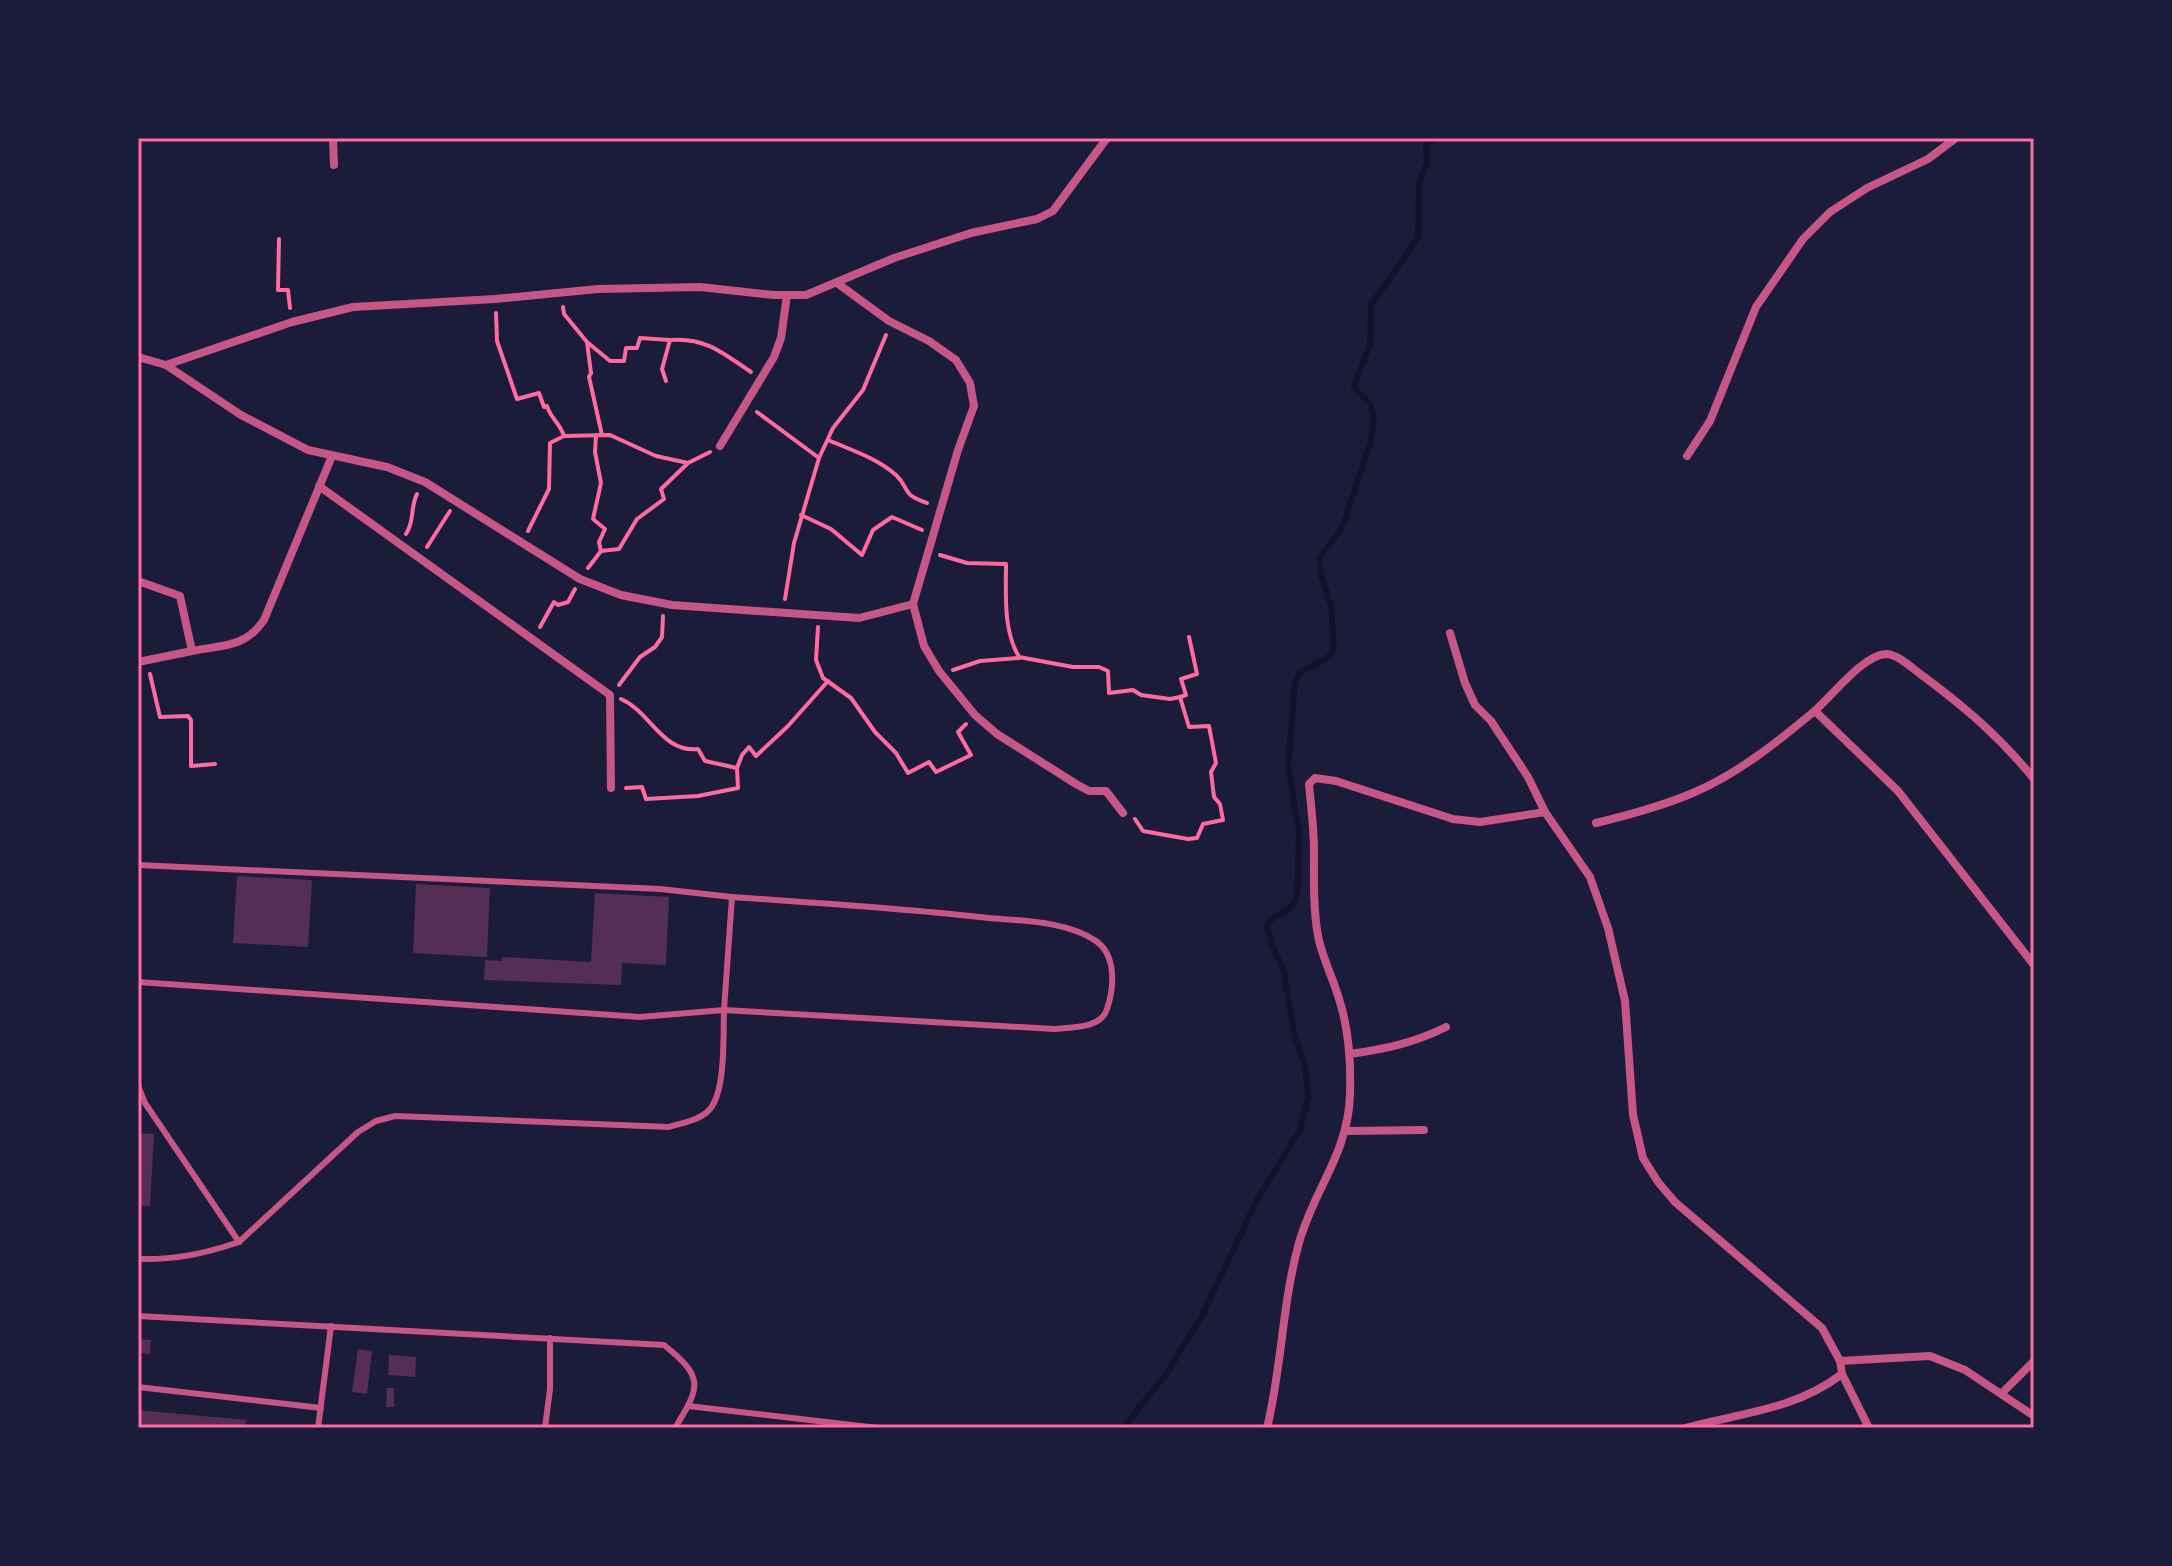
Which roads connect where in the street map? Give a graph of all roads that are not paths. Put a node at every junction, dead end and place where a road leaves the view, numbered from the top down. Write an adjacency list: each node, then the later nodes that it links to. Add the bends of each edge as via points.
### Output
1 (333, 138): 4 (street)
2 (1107, 138): 5 (street, via 1053,211 894,258)
3 (1956, 138): 11 (street, via 1830,212 1803,239 1756,307 1710,421)
4 (334, 165)
5 (837, 283): 6 (street, via 806,295); 14 (street, via 956,360 970,383 974,406)
6 (787, 295): 8 (street, via 700,287 598,289 353,307); 9 (street, via 774,357)
7 (138, 357): 8 (street)
8 (166, 365): 10 (street, via 241,415 308,450)
9 (720, 446)
10 (332, 456): 12 (street); 14 (street, via 387,467 425,482 580,579 621,595 672,605 859,618)
11 (1687, 456)
12 (319, 486): 16 (street, via 257,630 231,645); 20 (street, via 610,695)
13 (138, 581): 16 (street, via 180,596)
14 (913, 604): 22 (street, via 924,646 975,715 1076,784 1106,791)
15 (1450, 633): 21 (street, via 1475,705 1528,777)
16 (192, 651): 17 (street)
17 (143, 661)
18 (1815, 711): 19 (street, via 1863,664 1894,656 1974,714); 23 (street, via 1759,755 1696,792); 26 (street, via 1898,791)
19 (2034, 779)
20 (611, 788)
21 (1545, 812): 30 (street, via 1480,822 1453,819 1336,781 1312,779 1313,901); 39 (street, via 1590,877 1608,928 1625,1001 1633,1115 1643,1158 1675,1202 1822,1328)
22 (1123, 813)
23 (1596, 823)
24 (138, 865): 25 (lane, via 660,889)
25 (732, 897): 28 (lane); 28 (lane, via 1055,925 1096,941 1106,952 1112,969 1111,998 1105,1015 1092,1025 1054,1029)
26 (2034, 965)
27 (138, 982): 28 (lane, via 640,1017)
28 (724, 1010): 34 (lane, via 719,1090 709,1110 696,1118 669,1127 395,1116 376,1121)
29 (1446, 1027): 30 (street, via 1408,1044)
30 (1350, 1054): 33 (street)
31 (138, 1086): 34 (lane)
32 (1424, 1130): 33 (street)
33 (1346, 1131): 51 (street, via 1299,1242)
34 (239, 1242): 35 (lane, via 205,1254)
35 (138, 1259)
36 (138, 1316): 37 (lane)
37 (331, 1326): 38 (lane); 45 (lane)
38 (550, 1338): 44 (lane, via 664,1345 694,1374); 48 (lane)
39 (1840, 1361): 41 (street); 43 (street, via 1930,1356)
40 (2034, 1361): 43 (street)
41 (1842, 1374): 52 (street, via 1821,1390 1774,1408); 53 (street)
42 (138, 1387): 45 (lane)
43 (2002, 1393): 46 (street)
44 (688, 1406): 49 (lane); 50 (lane)
45 (321, 1408): 47 (lane)
46 (2034, 1416)
47 (318, 1428)
48 (545, 1428)
49 (675, 1428)
50 (878, 1428)
51 (1267, 1428)
52 (1685, 1428)
53 (1869, 1428)

